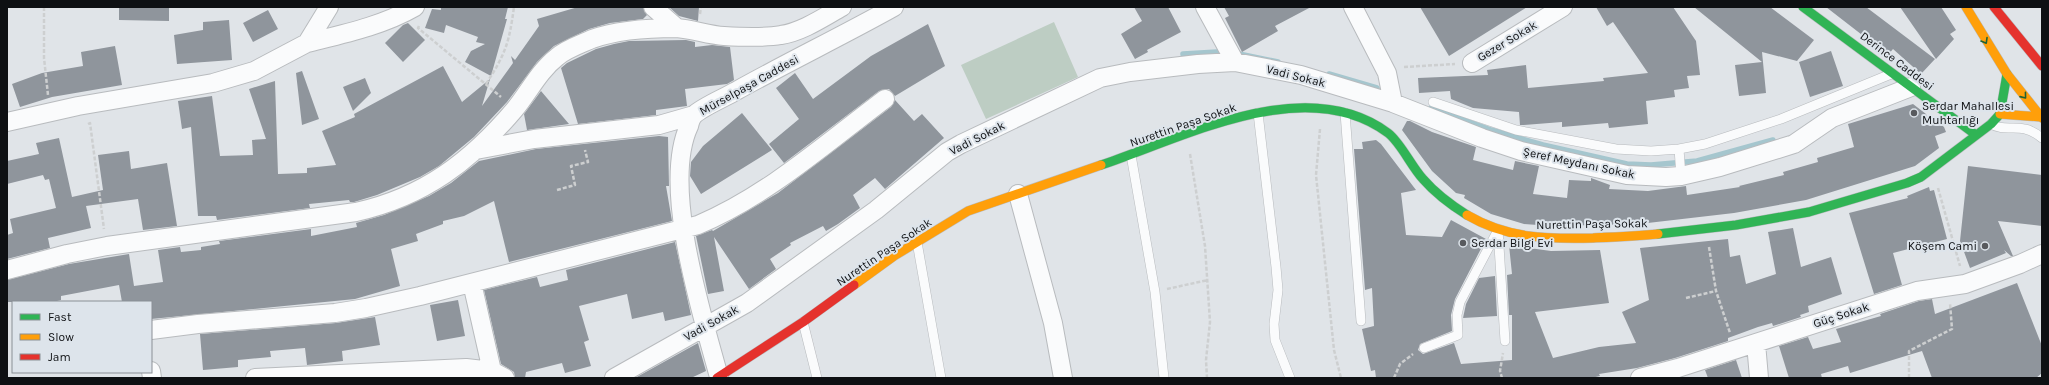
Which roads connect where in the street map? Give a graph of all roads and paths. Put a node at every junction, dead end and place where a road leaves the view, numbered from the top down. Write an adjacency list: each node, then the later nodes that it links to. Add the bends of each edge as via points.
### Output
1 (44, 7): 30 (path, via 44,58)
2 (329, 7): 16 (street)
3 (415, 7): 16 (street, via 388,20)
4 (514, 7): 23 (path, via 509,43)
5 (654, 7): 15 (street)
6 (842, 7): 15 (street, via 781,35 724,36)
7 (894, 7): 34 (street, Mürselpaşa Caddesi, via 828,44 783,64)
8 (1205, 7): 17 (street)
9 (1353, 7): 20 (street)
10 (1563, 7): 18 (street, Gezer Sokak)
11 (1803, 7): 21 (main road, Derince Caddesi)
12 (1966, 7): 22 (main road, one-way to 22)
13 (1994, 7): 19 (main road)
14 (418, 28): 23 (path)
15 (677, 28): 28 (street, via 609,34 569,49 549,63)
16 (307, 43): 30 (street, via 254,71 213,83)
17 (1234, 62): 26 (street, Vadi Sokak, via 1301,75); 66 (street, Vadi Sokak, via 1198,64 1100,78 961,144 805,263 747,304)
18 (1472, 63): 20 (path)
19 (2042, 66)
20 (1384, 68): 26 (street, via 1390,83)
21 (1893, 74): 24 (main road, Derince Caddesi); 44 (lane, via 1781,119)
22 (2007, 74): 33 (main road); 35 (main road, one-way to 35)
23 (486, 84): 28 (path)
24 (1911, 87): 41 (main road, Derince Caddesi); 48 (street, Şeref Meydanı Sokak, via 1832,118 1794,144 1720,167)
25 (885, 99): 51 (street, via 774,182 715,218)
26 (1385, 100): 36 (street); 48 (street, Şeref Meydanı Sokak, via 1482,138 1554,160 1627,175)
27 (1432, 102): 44 (lane, via 1516,130 1616,149)
28 (516, 108): 43 (street)
29 (1324, 109): 31 (main road, Nurettin Paşa Sokak, via 1296,108); 32 (main road, Nurettin Paşa Sokak); 82 (path, via 1317,149 1316,175 1334,350)
30 (49, 112): 37 (street)
31 (1258, 113): 40 (main road, Nurettin Paşa Sokak); 81 (lane, via 1278,290 1275,340)
32 (1345, 113): 36 (main road, Nurettin Paşa Sokak); 64 (lane)
33 (2000, 114): 35 (main road); 39 (main road, Nurettin Paşa Sokak)
34 (694, 115): 43 (street, via 658,125 534,139); 51 (street, Mürselpaşa Caddesi, via 686,131 680,156)
35 (2041, 117)
36 (1368, 121): 53 (main road, Nurettin Paşa Sokak, via 1390,135 1440,197 1466,215)
37 (7, 122)
38 (84, 124): 55 (path, via 90,123)
39 (1991, 124): 41 (main road, Nurettin Paşa Sokak); 42 (lane, via 2006,129 2025,129)
40 (1185, 135): 45 (main road, Nurettin Paşa Sokak); 58 (path, via 1193,166)
41 (1976, 135): 47 (main road, Nurettin Paşa Sokak)
42 (2042, 138)
43 (476, 150): 55 (street, via 422,190 379,207)
44 (1679, 150): 48 (lane)
45 (1131, 155): 50 (main road, Nurettin Paşa Sokak); 62 (lane)
46 (588, 162): 49 (path, via 570,166 575,185)
47 (1933, 170): 52 (main road, Nurettin Paşa Sokak, via 1907,183 1809,212); 60 (path)
48 (1680, 175)
49 (557, 190)
50 (1018, 194): 54 (main road, Nurettin Paşa Sokak, via 968,211); 78 (street, via 1053,323)
51 (683, 229): 59 (street); 66 (street, Mürselpaşa Caddesi)
52 (1706, 229): 53 (main road, Nurettin Paşa Sokak, via 1640,236 1552,239); 61 (path)
53 (1498, 230): 68 (lane); 70 (lane, via 1460,302 1457,315 1458,335)
54 (917, 242): 65 (main road, Nurettin Paşa Sokak); 77 (lane)
55 (107, 246): 57 (street)
56 (2042, 254): 60 (street, Güç Sokak)
57 (7, 270)
58 (1208, 280): 62 (path); 80 (path, via 1210,322)
59 (472, 283): 67 (street, via 334,313); 72 (street)
60 (1956, 285): 69 (street, Güç Sokak, via 1918,291); 87 (path, via 1952,329 1909,351)
61 (1716, 290): 63 (path); 71 (path)
62 (1155, 292): 79 (lane)
63 (1686, 298)
64 (1361, 321)
65 (803, 322): 75 (main road, Nurettin Paşa Sokak); 76 (lane)
66 (706, 326): 74 (street, Vadi Sokak); 75 (street, Mürselpaşa Caddesi)
67 (152, 330)
68 (1505, 340): 84 (path, via 1500,371)
69 (1756, 343): 71 (street, Güç Sokak); 86 (street)
70 (1424, 348): 83 (path, via 1400,364)
71 (1736, 350): 85 (street, Güç Sokak)
72 (498, 375): 73 (street, via 452,368)
73 (255, 378)
74 (614, 378)
75 (718, 378)
76 (817, 378)
77 (940, 378)
78 (1063, 378)
79 (1164, 378)
80 (1207, 378)
81 (1290, 378)
82 (1341, 378)
83 (1394, 378)
84 (1502, 378)
85 (1640, 378)
86 (1760, 378)
87 (1909, 378)

